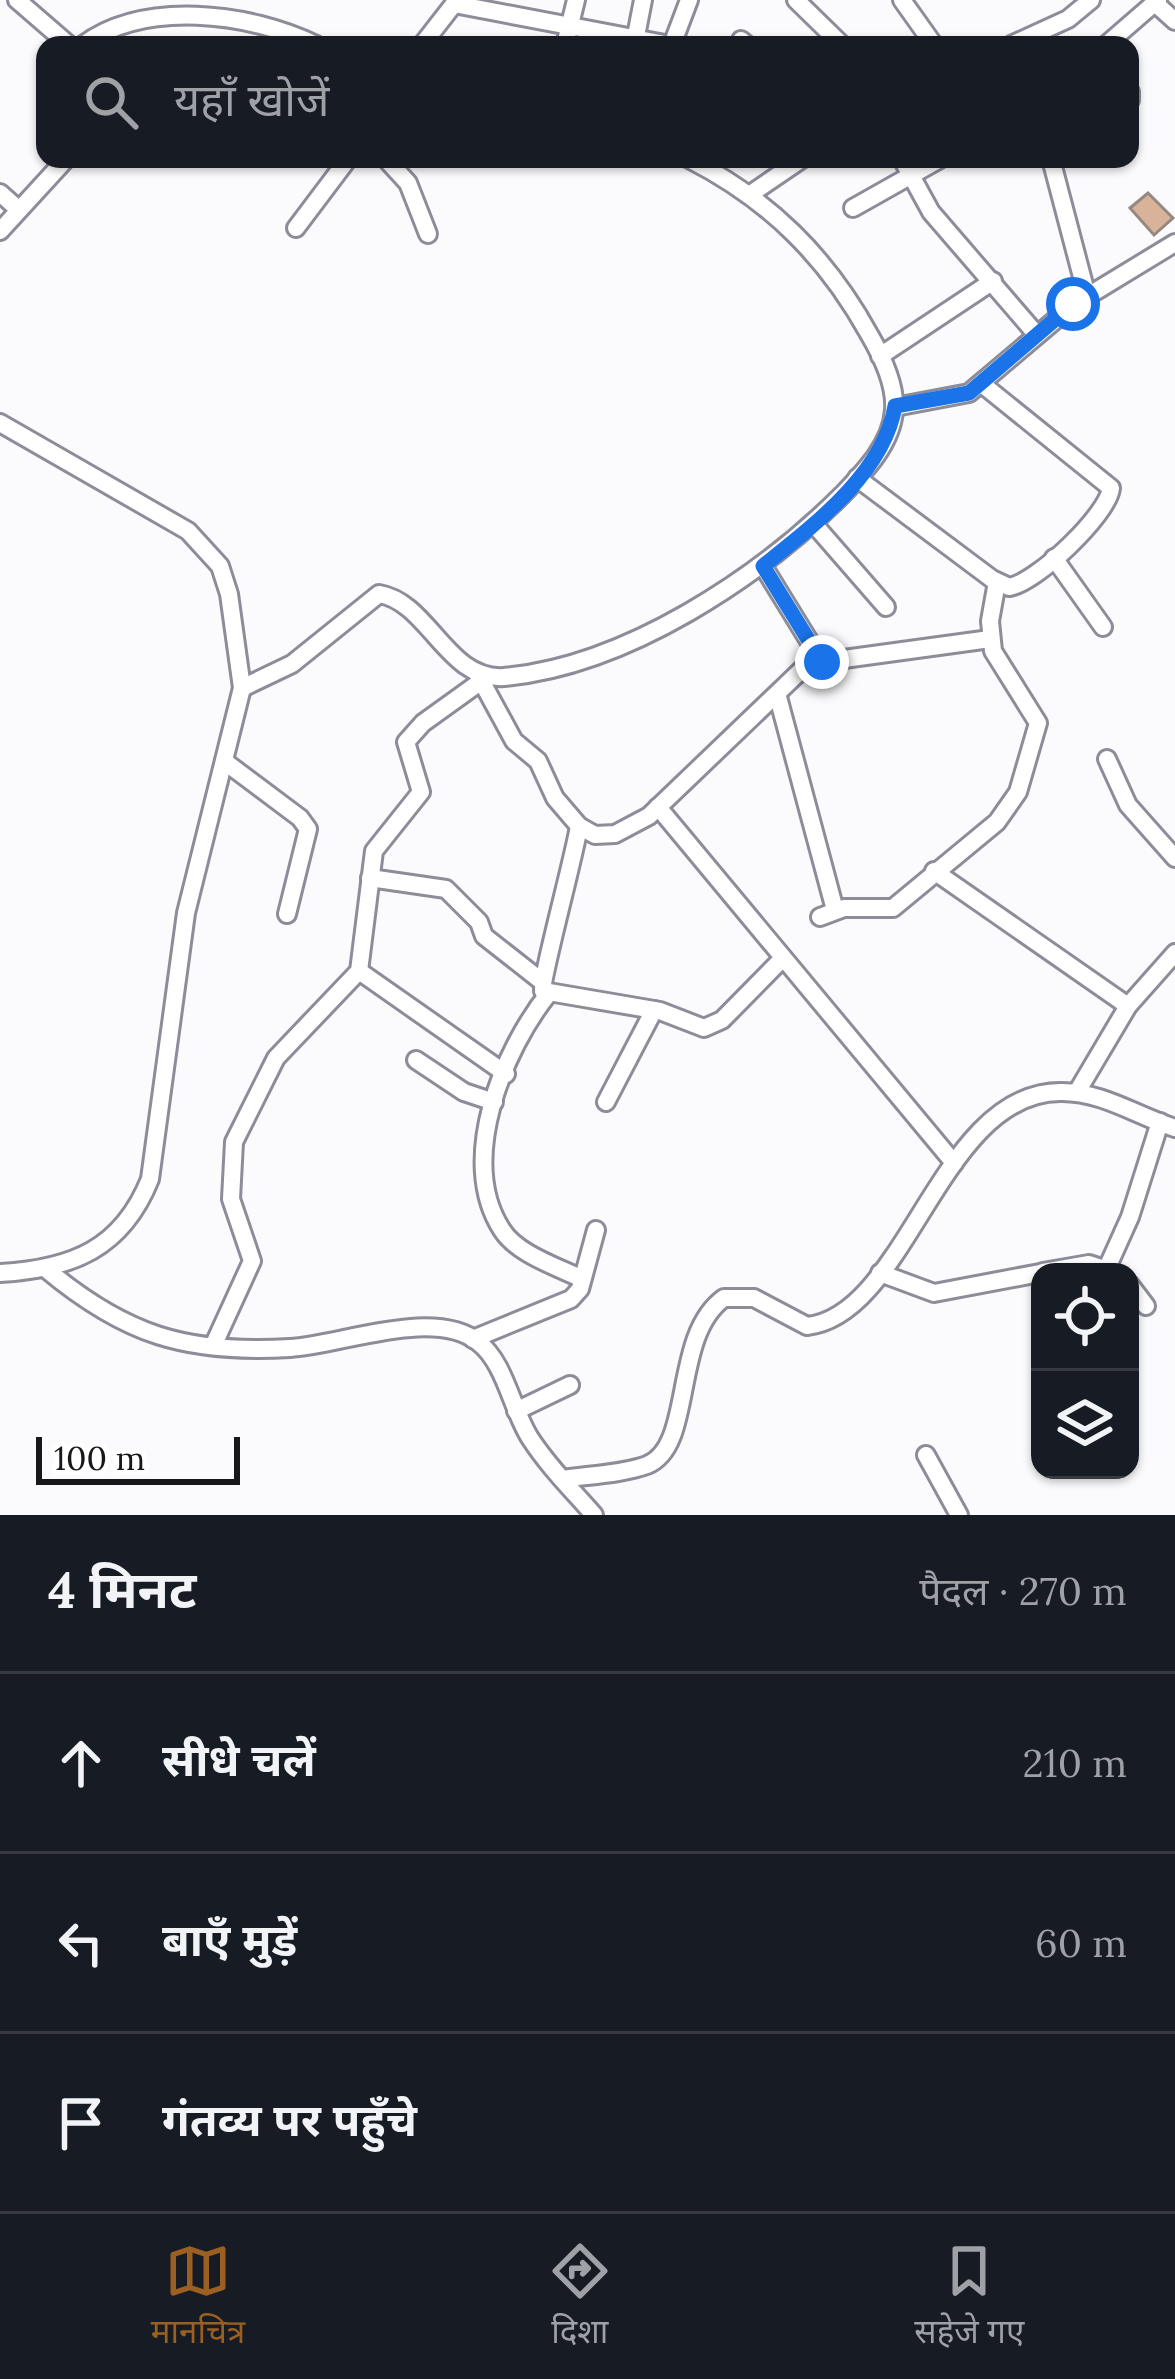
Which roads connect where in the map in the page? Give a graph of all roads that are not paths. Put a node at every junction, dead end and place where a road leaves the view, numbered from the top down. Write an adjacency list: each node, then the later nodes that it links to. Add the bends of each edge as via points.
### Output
1 (17, 0): 13 (street)
2 (576, 0): 12 (street)
3 (644, 0): 19 (street)
4 (689, 0): 20 (street)
5 (796, 0): 21 (street)
6 (902, 0): 22 (street)
7 (1090, 0): 23 (street)
8 (455, 2): 12 (street); 16 (street)
9 (1157, 2): 11 (street); 24 (street)
10 (209, 8): 14 (street, via 128,16); 15 (street)
11 (1175, 21)
12 (571, 24): 17 (street); 18 (street)
13 (59, 36)
14 (97, 36)
15 (297, 36)
16 (429, 36)
17 (568, 36)
18 (601, 36)
19 (636, 36)
20 (675, 36)
21 (833, 36)
22 (928, 36)
23 (1031, 36)
24 (1117, 36)
25 (58, 168): 36 (street)
26 (341, 168): 37 (street)
27 (394, 168): 39 (street)
28 (704, 168): 34 (street)
29 (789, 168): 34 (street)
30 (905, 168): 35 (street)
31 (907, 168): 41 (street, via 931,212)
32 (1053, 168): 42 (street)
33 (0, 193): 36 (street)
34 (749, 195): 44 (street, via 822,261)
35 (853, 208)
36 (19, 211): 38 (street)
37 (296, 227)
38 (0, 231)
39 (428, 233)
40 (1175, 243): 42 (street)
41 (993, 280): 43 (street); 44 (street)
42 (1087, 296): 43 (street)
43 (1037, 335): 45 (street)
44 (880, 356): 46 (street)
45 (982, 384): 46 (street, via 942,402); 50 (street, via 1111,488)
46 (895, 406): 48 (street, via 884,443)
47 (0, 424): 58 (street, via 206,546 229,593)
48 (857, 478): 49 (street); 52 (street)
49 (813, 523): 51 (street); 53 (street)
50 (1054, 558): 52 (street, via 1021,585); 54 (street)
51 (763, 566): 56 (street); 57 (street, via 677,616 570,663)
52 (997, 582): 55 (street)
53 (886, 607)
54 (1102, 627)
55 (990, 639): 56 (street, via 827,662); 65 (street, via 1038,723 1012,805)
56 (815, 657): 59 (street)
57 (479, 677): 58 (street, via 379,594 292,664); 63 (street, via 514,741 538,761 554,798); 66 (street, via 410,736 405,748 420,797 378,842)
58 (242, 688): 61 (street)
59 (778, 697): 62 (street); 65 (street, via 828,914 885,912)
60 (1107, 759): 64 (street, via 1128,806)
61 (224, 761): 67 (street, via 308,830); 83 (street, via 183,931 150,1179 139,1207 106,1244)
62 (658, 807): 63 (street, via 615,834); 69 (street)
63 (579, 826): 71 (street)
64 (1175, 858)
65 (934, 871): 72 (street)
66 (370, 878): 70 (street); 71 (street, via 446,889 484,936)
67 (287, 914)
68 (1175, 953): 72 (street)
69 (783, 958): 73 (street, via 712,1026 695,1028); 80 (street)
70 (359, 971): 75 (street); 91 (street, via 276,1058 240,1127 231,1199 252,1261)
71 (545, 986): 73 (street); 75 (street)
72 (1128, 1006): 76 (street)
73 (654, 1010): 78 (street)
74 (416, 1060): 77 (street, via 464,1093)
75 (506, 1075): 77 (street)
76 (1077, 1092): 79 (street); 80 (street, via 1025,1099 987,1125)
77 (494, 1102): 87 (street, via 484,1151 502,1230)
78 (606, 1102)
79 (1167, 1125): 82 (street)
80 (954, 1163): 85 (street)
81 (596, 1230): 87 (street)
82 (1113, 1263)
83 (46, 1269): 84 (street); 91 (street, via 115,1321)
84 (0, 1273)
85 (880, 1273): 86 (street, via 934,1293); 95 (street, via 816,1325 745,1295 724,1298 690,1342 660,1456)
86 (1031, 1275)
87 (582, 1280): 90 (street, via 571,1299)
88 (1139, 1297): 89 (street)
89 (1146, 1306)
90 (473, 1339): 91 (street, via 410,1329 286,1348); 93 (street, via 492,1359)
91 (214, 1345)
92 (570, 1385): 93 (street)
93 (516, 1411): 95 (street)
94 (926, 1455): 97 (street)
95 (562, 1479): 96 (street)
96 (594, 1515)
97 (959, 1515)

